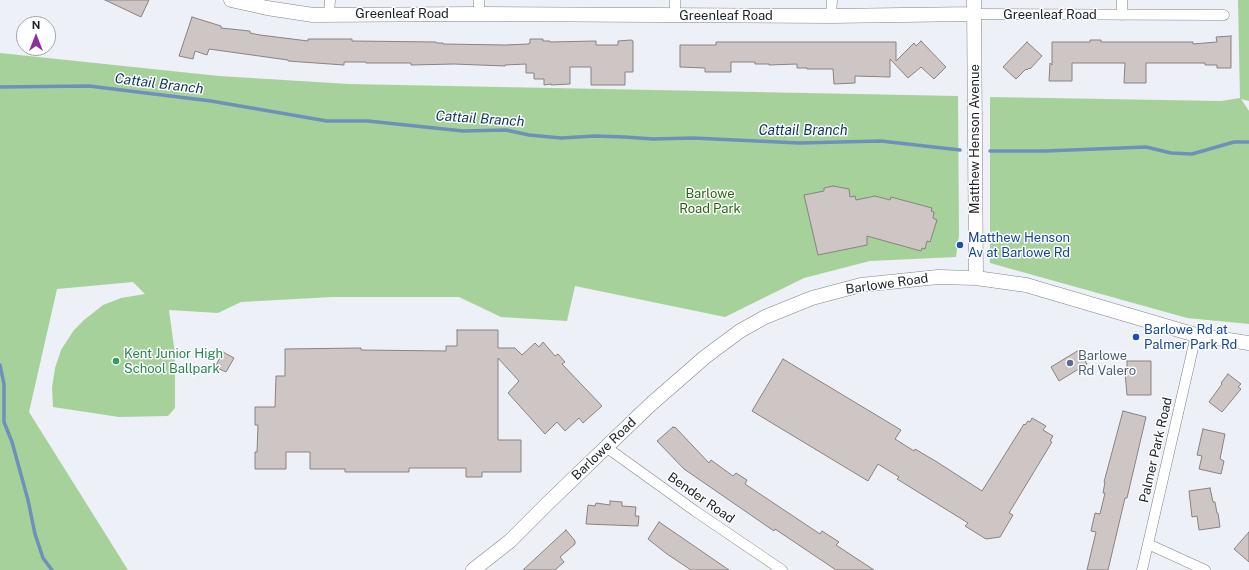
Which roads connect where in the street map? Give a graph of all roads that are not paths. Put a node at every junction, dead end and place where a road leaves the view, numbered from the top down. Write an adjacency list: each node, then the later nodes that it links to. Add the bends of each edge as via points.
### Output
1 (230, 0): 7 (street, Greenleaf Road, via 313,15)
2 (479, 0): 8 (street)
3 (676, 0): 10 (street)
4 (832, 0): 13 (street)
5 (974, 0): 9 (street, Matthew Henson Avenue)
6 (1122, 0): 11 (street)
7 (330, 7): 8 (street, Greenleaf Road)
8 (479, 14): 10 (street, Greenleaf Road)
9 (974, 14): 11 (street, Greenleaf Road); 13 (street, Greenleaf Road); 14 (street, Matthew Henson Avenue)
10 (675, 15): 13 (street, Greenleaf Road)
11 (1122, 15): 12 (street, Greenleaf Road)
12 (1224, 15)
13 (831, 16)
14 (976, 278): 15 (street, Barlowe Road, via 1026,285); 17 (street, Barlowe Road, via 938,277 861,285 812,298 765,317 740,331 705,357)
15 (1196, 335): 16 (street, Barlowe Road); 18 (street, Palmer Park Road)
16 (1249, 343)
17 (606, 447): 19 (street, Barlowe Road, via 510,541); 20 (street, Bender Road)
18 (1148, 544): 21 (street, Palmer Park Road); 22 (street)
19 (473, 570)
20 (782, 570)
21 (1142, 570)
22 (1205, 570)

